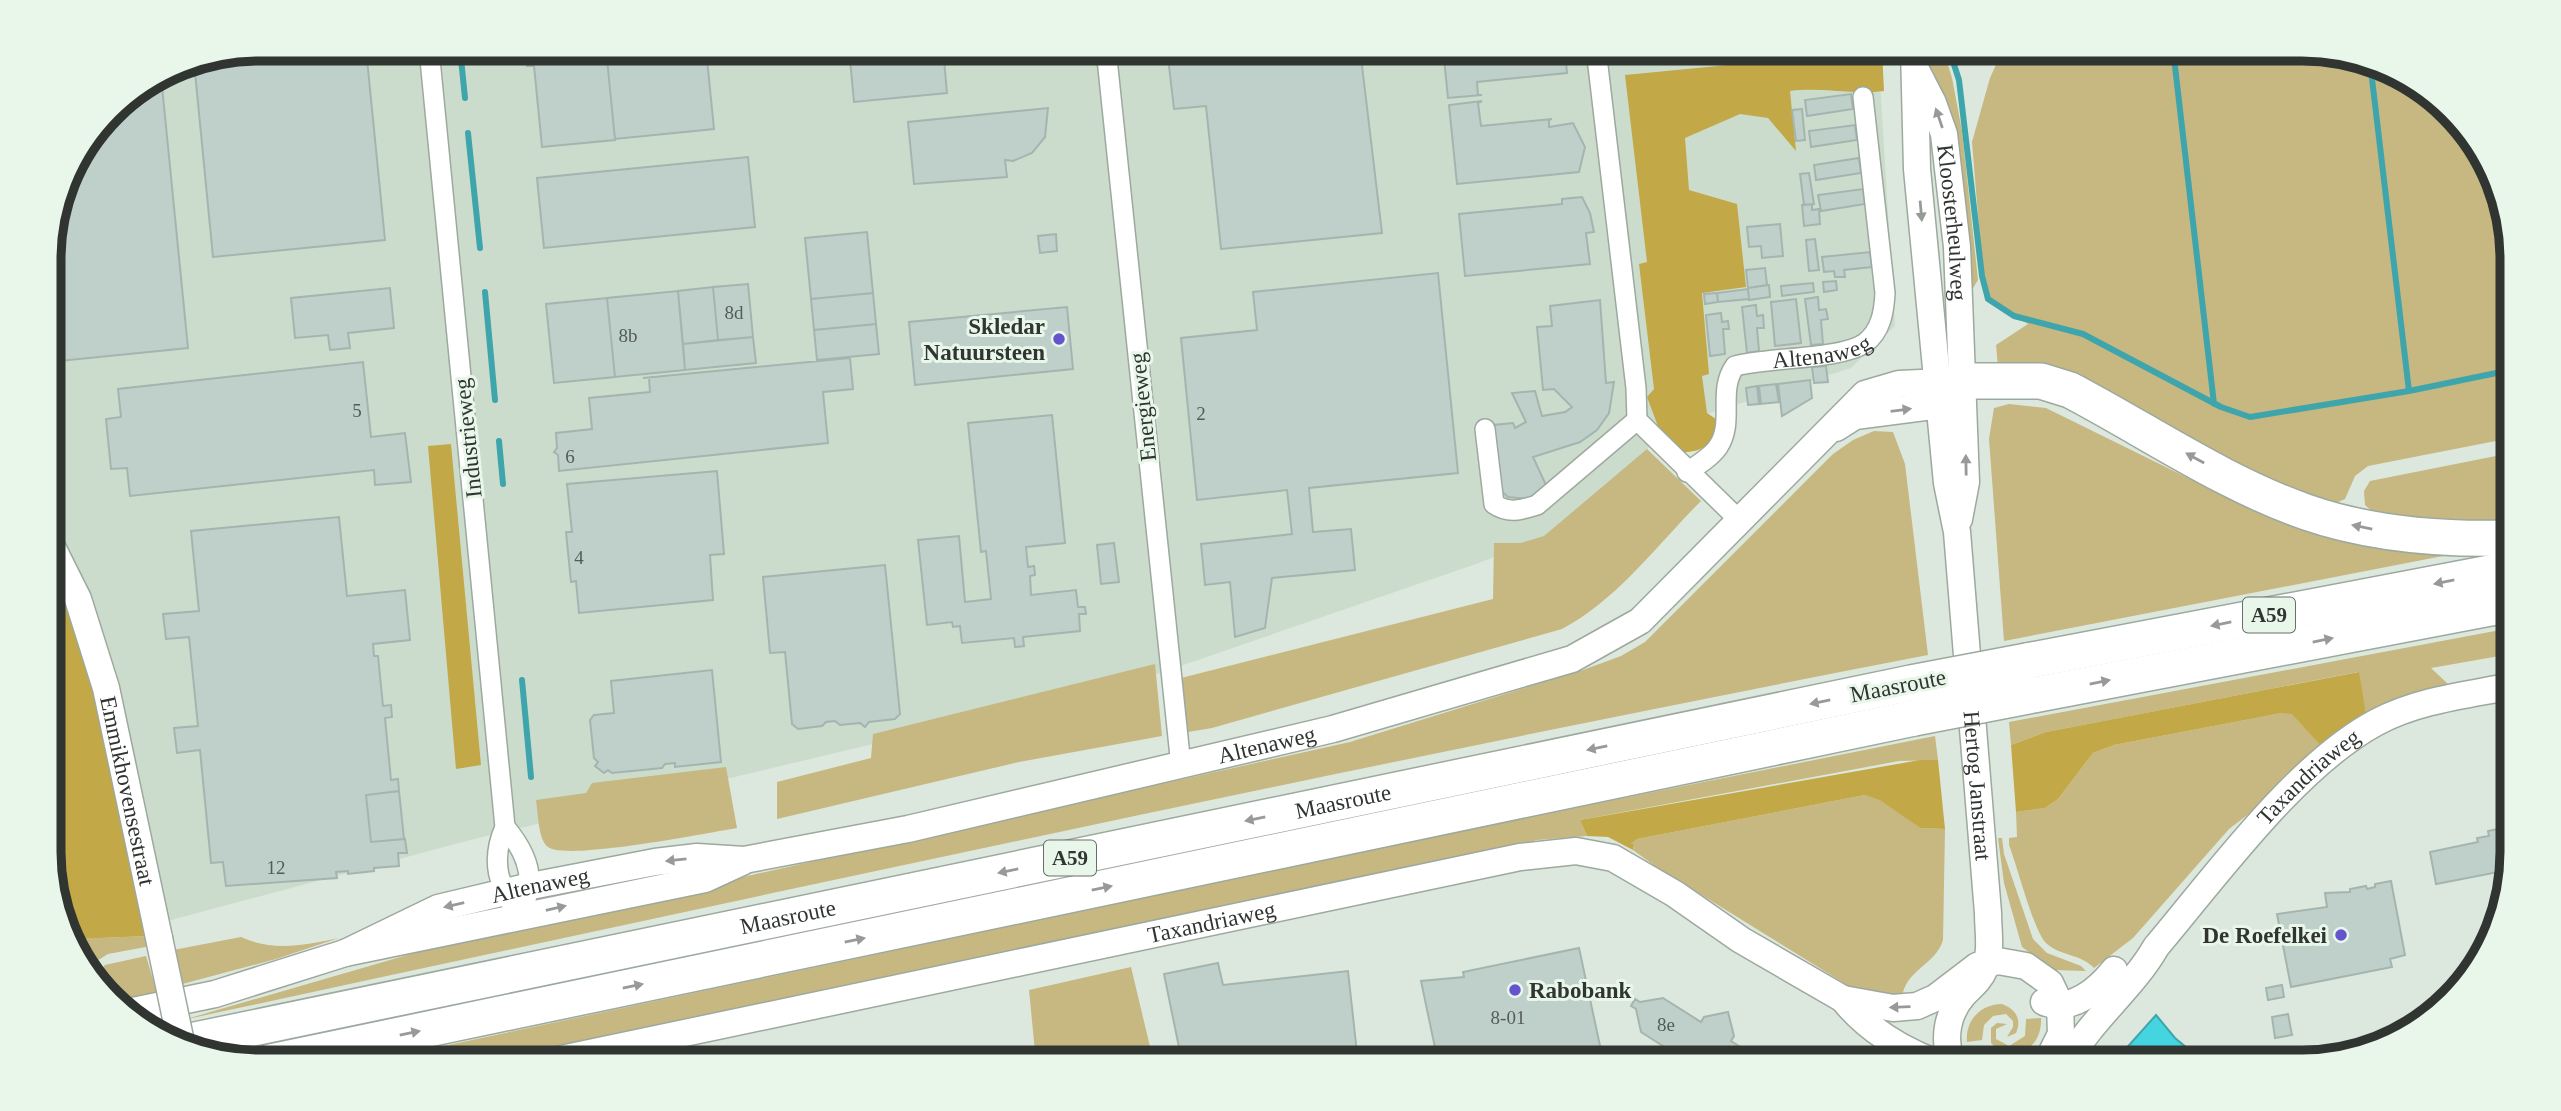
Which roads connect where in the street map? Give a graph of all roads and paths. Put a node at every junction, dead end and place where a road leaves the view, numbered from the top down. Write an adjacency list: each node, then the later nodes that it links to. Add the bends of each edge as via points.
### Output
1 (1597, 61): 7 (street)
2 (1916, 61): 6 (main road, Kloosterheulweg, via 1944,134 1956,247)
3 (430, 62): 17 (street, Industrieweg)
4 (1107, 62): 16 (street, Energieweg)
5 (1863, 97): 9 (street, Altenaweg, via 1885,293 1880,322 1866,342 1844,351 1735,366 1727,377 1723,435 1717,448)
6 (1948, 389): 10 (main road, Altenaweg, via 1899,384 1865,394); 11 (highway, one-way to 6, via 2398,533 2307,512 2254,491 2070,390 2041,381); 21 (main road, Hertog Janstraat, via 1966,482 1956,532)
7 (1637, 420): 8 (street, via 1537,505 1520,511 1494,504); 9 (street)
8 (1485, 429)
9 (1687, 472): 10 (street)
10 (1739, 520): 16 (main road, Altenaweg, via 1640,621 1572,659 1333,729)
11 (2500, 538)
12 (61, 566): 30 (main road, Emmikhovensestraat, bridge, via 78,598 106,688)
13 (2500, 571): 31 (highway, Maasroute / A59, one-way to 31, bridge, via 1911,683)
14 (2500, 606): 36 (highway, Maasroute / A59, one-way to 14, bridge, via 1914,718)
15 (2500, 688): 23 (main road, Taxandriaweg, via 2431,702 2377,722 2318,764 2268,815)
16 (1181, 766): 18 (main road, Altenaweg, via 908,829)
17 (505, 827): 19 (street, Industrieweg, via 526,861); 20 (street, Industrieweg, via 496,846)
18 (744, 860): 19 (main road, Altenaweg, one-way to 19, via 697,857 654,862); 22 (main road, Altenaweg, one-way to 18, via 705,879)
19 (531, 886): 20 (main road, Altenaweg); 22 (street)
20 (503, 893): 22 (street, Industrieweg); 24 (main road, Altenaweg, one-way to 24, via 438,908)
21 (1988, 913): 25 (main road, Hertog Janstraat); 26 (main road, Hertog Janstraat, via 1976,932)
22 (520, 916): 24 (main road, Altenaweg)
23 (2156, 947): 27 (main road, Taxandriaweg); 35 (main road, Taxandriaweg, via 2142,972)
24 (345, 953): 29 (main road, Altenaweg, via 215,994)
25 (2019, 963): 26 (main road); 27 (main road, via 2033,969)
26 (1970, 976): 27 (main road, via 2011,978 2028,986 2045,1003); 28 (main road, Taxandriaweg, one-way to 28, via 1936,998 1907,1007); 33 (main road, via 1950,1017)
27 (2055, 993): 34 (main road, via 2061,1034)
28 (1843, 999): 32 (main road, Taxandriaweg, via 1861,1021 1886,1036 1903,1037); 37 (main road, Taxandriaweg, via 1741,940 1642,874 1613,858 1576,851 1520,857)
29 (140, 1010)
30 (179, 1033)
31 (197, 1040)
32 (1929, 1049)
33 (1950, 1049)
34 (2053, 1049)
35 (2076, 1049)
36 (328, 1050)
37 (605, 1050)

